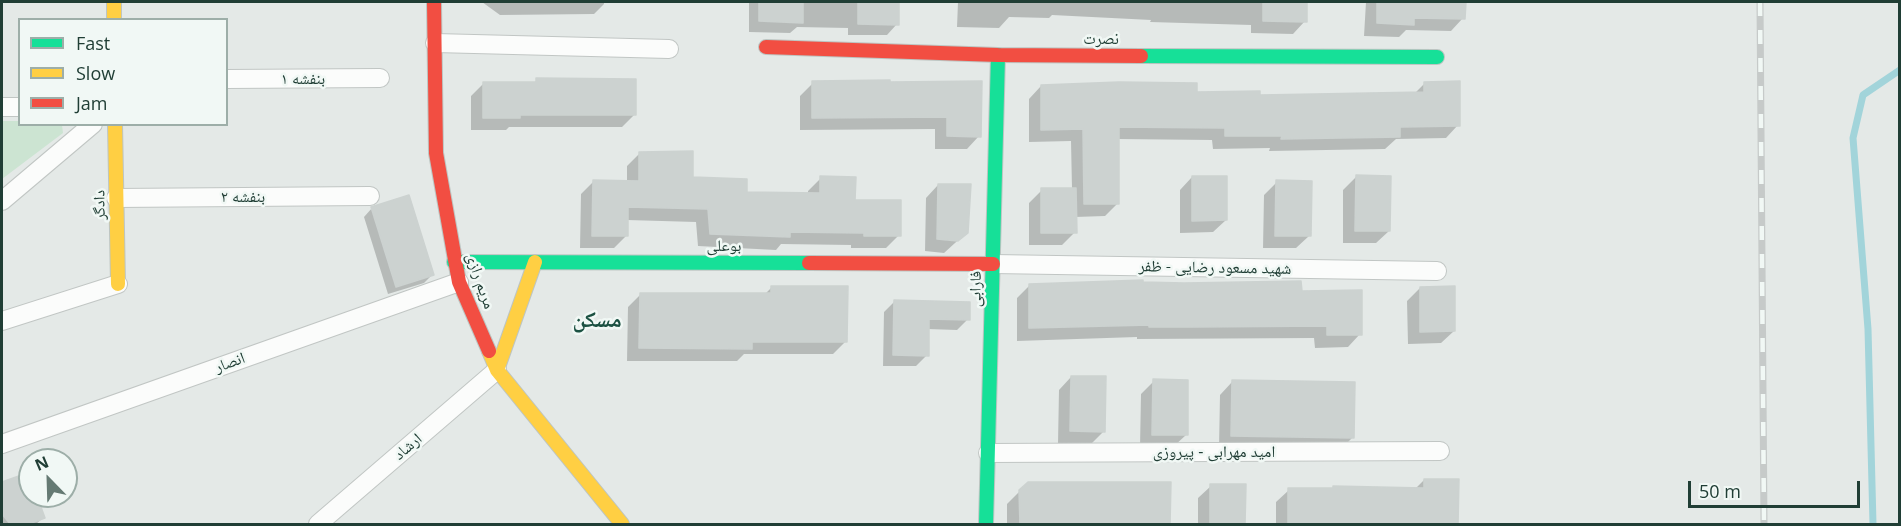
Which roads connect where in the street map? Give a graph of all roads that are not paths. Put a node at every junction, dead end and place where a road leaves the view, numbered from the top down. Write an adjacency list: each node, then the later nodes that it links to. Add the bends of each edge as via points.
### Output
1 (114, 2): 3 (street)
2 (434, 2): 4 (street, مریم رازی)
3 (114, 18)
4 (435, 44): 6 (street); 18 (street, مریم رازی, via 436,153)
5 (766, 47): 7 (street, نصرت)
6 (669, 50)
7 (998, 55): 8 (street, نصرت); 20 (street, فارابی)
8 (1437, 57)
9 (380, 78): 10 (street, بنفشه ۱)
10 (228, 80)
11 (2, 107): 12 (street)
12 (18, 107)
13 (91, 126): 17 (street)
14 (116, 126): 16 (street, دادگر)
15 (370, 196): 16 (street, بنفشه ۲)
16 (116, 198): 23 (street, دادگر)
17 (2, 201)
18 (454, 262): 19 (street, بوعلی); 22 (street, مریم رازی)
19 (535, 262): 20 (street, بوعلی); 25 (street)
20 (993, 264): 21 (street, شهید مسعود رضایی - ظفر); 28 (street, فارابی)
21 (1437, 272)
22 (459, 282): 25 (street, مریم رازی); 26 (street, انصار)
23 (118, 284): 24 (street)
24 (2, 321)
25 (497, 370): 29 (street, ارشاد); 30 (street, مریم رازی)
26 (2, 444)
27 (1440, 451): 28 (street, امید مهرابی - پیروزی)
28 (988, 453): 31 (street, فارابی)
29 (318, 525)
30 (622, 525)
31 (986, 525)

